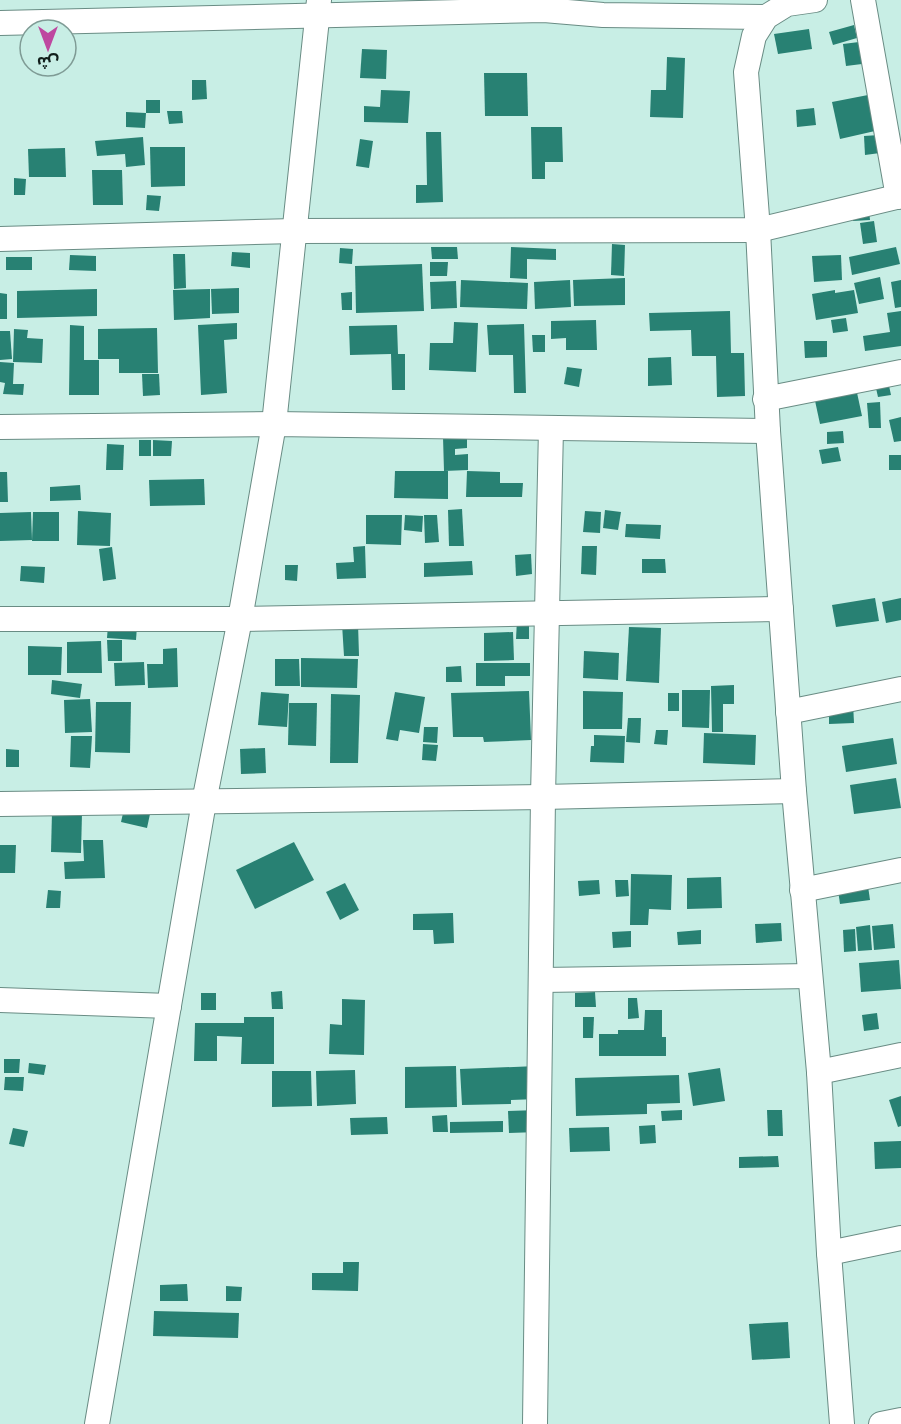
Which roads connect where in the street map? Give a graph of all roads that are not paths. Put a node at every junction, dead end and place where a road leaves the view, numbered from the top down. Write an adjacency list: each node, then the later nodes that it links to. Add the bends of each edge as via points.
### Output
1 (815, 0): 5 (street, via 787,4)
2 (863, 0): 7 (street)
3 (544, 5): 4 (street); 5 (street, via 603,15)
4 (319, 8): 6 (street); 9 (street)
5 (766, 17): 8 (street, via 754,36 746,72)
6 (0, 24)
7 (900, 197): 8 (street)
8 (758, 230): 9 (street); 12 (street)
9 (295, 231): 10 (street); 13 (street)
10 (0, 239)
11 (901, 372): 12 (street)
12 (765, 399): 16 (street)
13 (274, 424): 14 (street); 15 (street); 20 (street)
14 (0, 427)
15 (551, 428): 16 (street); 18 (street)
16 (768, 431): 17 (street)
17 (781, 609): 18 (street); 22 (street)
18 (547, 612): 20 (street); 24 (street)
19 (0, 619): 20 (street)
20 (240, 619): 25 (street)
21 (901, 689): 22 (street)
22 (788, 712): 23 (street)
23 (794, 791): 24 (street); 28 (street)
24 (543, 797): 25 (street); 30 (street)
25 (204, 802): 26 (street); 32 (street)
26 (0, 804)
27 (901, 870): 28 (street)
28 (802, 891): 29 (street)
29 (810, 976): 30 (street); 34 (street)
30 (541, 980): 39 (street)
31 (0, 1000): 32 (street)
32 (169, 1006): 38 (street)
33 (901, 1055): 34 (street)
34 (819, 1072): 36 (street)
35 (901, 1238): 36 (street)
36 (829, 1253): 40 (street)
37 (901, 1420): 41 (street)
38 (97, 1424)
39 (535, 1424)
40 (842, 1424)
41 (881, 1424)

